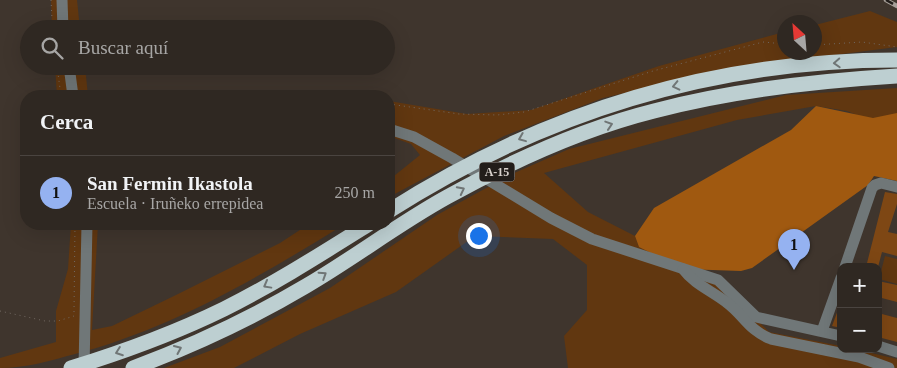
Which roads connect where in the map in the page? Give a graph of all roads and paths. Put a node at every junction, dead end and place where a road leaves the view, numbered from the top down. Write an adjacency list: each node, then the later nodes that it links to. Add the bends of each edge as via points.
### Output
1 (62, 0): 2 (street)
2 (63, 20)
3 (777, 43): 12 (path, via 754,44 653,71 524,112 459,114)
4 (822, 44): 5 (path, via 862,42)
5 (897, 47)
6 (891, 60): 13 (highway, A-15, one-way to 13, via 802,64 701,80 652,91)
7 (59, 75): 10 (path)
8 (70, 75): 11 (street)
9 (896, 76): 15 (highway, A-15, one-way to 9, via 653,111 713,98 803,83)
10 (60, 90)
11 (72, 90)
12 (395, 105)
13 (565, 121): 15 (street); 17 (highway, A-15, one-way to 17, via 496,150 436,181)
14 (395, 131): 24 (street, via 414,137 592,239)
15 (572, 138): 18 (highway, A-15, one-way to 15, via 446,197)
16 (897, 187): 23 (street, via 881,183 872,188)
17 (395, 207)
18 (395, 229)
19 (75, 230): 27 (path, via 73,311)
20 (87, 230): 27 (street)
21 (359, 230): 32 (highway, one-way to 32, via 223,309 146,342)
22 (394, 230): 34 (highway, A-15, one-way to 22, via 232,325 306,286)
23 (846, 263)
24 (683, 269): 28 (street, via 718,280 756,317); 35 (street, via 690,278 729,303 758,334)
25 (837, 289): 28 (street)
26 (0, 311): 27 (path, via 58,321)
27 (81, 318): 33 (street)
28 (822, 331): 29 (street)
29 (837, 335)
30 (882, 347): 31 (street)
31 (897, 352)
32 (71, 368)
33 (84, 368)
34 (133, 368)
35 (889, 368)

